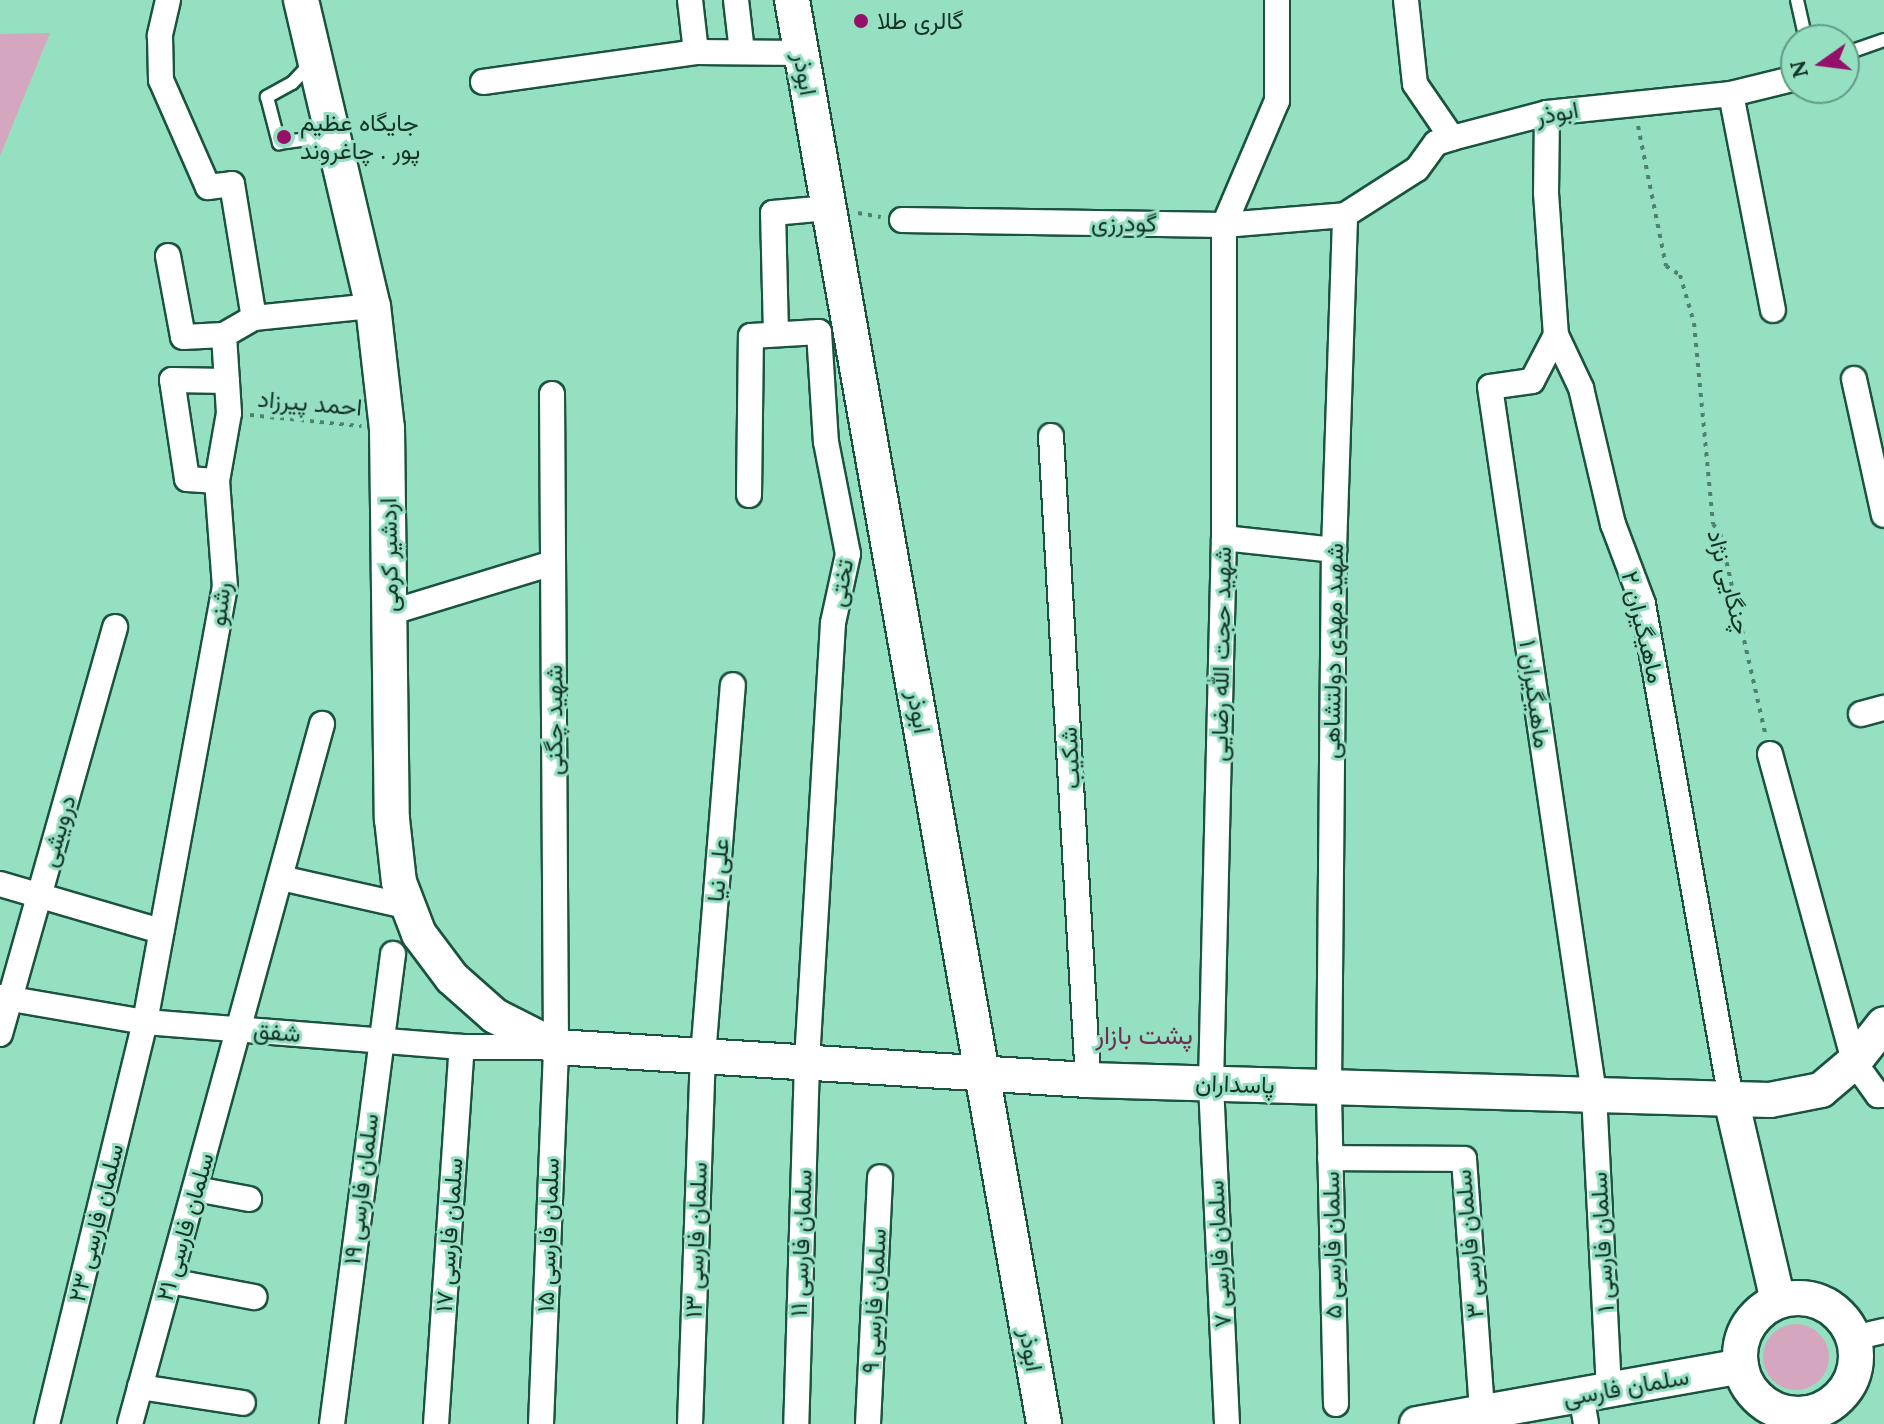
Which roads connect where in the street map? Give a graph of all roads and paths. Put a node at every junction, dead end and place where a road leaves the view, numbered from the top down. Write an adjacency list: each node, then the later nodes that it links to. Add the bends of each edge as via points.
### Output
1 (168, 0): 30 (street, via 160,36 161,80 208,187 232,184)
2 (301, 0): 15 (main road, اردشیر کرمی)
3 (690, 0): 12 (street)
4 (736, 0): 13 (street)
5 (792, 0): 14 (main road, ابوذر)
6 (1277, 0): 26 (street, via 1277,101)
7 (1406, 0): 21 (street, via 1415,84)
8 (1797, 0): 9 (lane)
9 (1802, 24)
10 (1884, 40): 11 (lane)
11 (1860, 48)
12 (696, 52): 13 (street); 16 (street)
13 (742, 52): 14 (street)
14 (802, 53): 23 (main road, ابوذر)
15 (312, 62): 22 (main road, اردشیر کرمی); 22 (lane, via 292,83 267,97 279,143 308,139)
16 (483, 82)
17 (1780, 82): 18 (street, ابوذر)
18 (1731, 94): 19 (street, ابوذر); 29 (street)
19 (1633, 101): 20 (street, ابوذر); 50 (path, چنگایی نژاد, via 1666,266 1680,275 1694,323 1713,524 1720,533)
20 (1547, 113): 21 (street, ابوذر); 33 (street, ماهیگیران ۲, via 1546,193)
21 (1452, 138): 24 (street, ابوذر, via 1436,143 1417,169)
22 (335, 147): 28 (main road, اردشیر کرمی)
23 (828, 208): 25 (path); 31 (street, via 773,213); 68 (main road, ابوذر)
24 (1345, 215): 26 (street, گودرزی); 44 (street, شهید مهدی دولتشاهی)
25 (902, 220): 26 (street, گودرزی)
26 (1224, 225): 43 (street, شهید حجت الله رضایی)
27 (168, 256): 32 (street, via 183,337)
28 (373, 306): 30 (street); 38 (main road, اردشیر کرمی)
29 (1773, 310)
30 (254, 318): 32 (street)
31 (776, 334): 41 (street, via 751,336); 66 (street, تختی, via 819,332 826,442 848,554 833,623)
32 (224, 335): 35 (street, رشنو)
33 (1556, 335): 72 (street, ماهیگیران ۱, via 1532,381 1490,387); 74 (street, ماهیگیران ۲, via 1581,388 1613,524 1643,604)
34 (1854, 379): 42 (street)
35 (227, 381): 37 (street, رشنو); 40 (street, via 172,380 187,479)
36 (552, 394): 45 (street, شهید چگنی)
37 (229, 413): 38 (path, احمد پیرزاد); 40 (street, رشنو)
38 (387, 428): 46 (main road, اردشیر کرمی)
39 (1051, 436): 69 (street, شکیب)
40 (217, 481): 55 (street, رشنو, via 225,587)
41 (749, 495)
42 (1883, 506)
43 (1224, 538): 44 (street); 70 (street, شهید حجت الله رضایی)
44 (1334, 550): 71 (street, شهید مهدی دولتشاهی)
45 (553, 563): 46 (street); 64 (street, شهید چگنی)
46 (389, 613): 54 (main road, اردشیر کرمی, via 392,819)
47 (115, 627): 53 (street, درویشی)
48 (733, 685): 65 (street, علی نیا)
49 (322, 724): 51 (street, سلمان فارسی ۲۱)
50 (1770, 754): 67 (street)
51 (281, 878): 54 (street); 60 (street, سلمان فارسی ۲۱)
52 (0, 884): 53 (street)
53 (39, 897): 55 (street); 57 (street, درویشی)
54 (405, 906): 64 (main road, اردشیر کرمی, via 452,978 495,1016)
55 (161, 931): 58 (street, رشنو)
56 (393, 954): 62 (street, سلمان فارسی ۱۹)
57 (5, 998): 58 (street, شفق); 61 (street, درویشی)
58 (145, 1022): 60 (street, شفق); 90 (street, سلمان فارسی ۲۳)
59 (1884, 1024): 67 (main road, پاسداران)
60 (241, 1029): 62 (street, شفق); 77 (street, سلمان فارسی ۲۱)
61 (0, 1034)
62 (379, 1040): 63 (street, شفق); 92 (street, سلمان فارسی ۱۹)
63 (462, 1047): 64 (street, شفق); 93 (street, سلمان فارسی ۱۷)
64 (556, 1047): 65 (main road, پاسداران); 94 (street, سلمان فارسی ۱۵)
65 (703, 1056): 66 (main road, پاسداران); 95 (street, سلمان فارسی ۱۳)
66 (807, 1062): 68 (main road, پاسداران); 96 (street, سلمان فارسی ۱۱)
67 (1854, 1062): 73 (street, via 1878,1095); 74 (main road, پاسداران, via 1805,1097)
68 (985, 1073): 69 (main road, پاسداران); 98 (main road, ابوذر)
69 (1088, 1080): 70 (main road, پاسداران)
70 (1211, 1084): 71 (main road, پاسداران); 99 (street, سلمان فارسی ۷)
71 (1329, 1087): 72 (main road, پاسداران); 75 (street, سلمان فارسی ۵)
72 (1594, 1094): 74 (main road, پاسداران); 86 (street, سلمان فارسی ۱)
73 (1884, 1095)
74 (1731, 1099): 81 (main road)
75 (1330, 1158): 87 (street, سلمان فارسی ۵); 88 (street, سلمان فارسی ۳, via 1464,1159)
76 (880, 1177): 97 (street, سلمان فارسی ۹)
77 (196, 1189): 78 (street); 79 (street, سلمان فارسی ۲۱)
78 (249, 1199)
79 (170, 1281): 80 (street); 84 (street, سلمان فارسی ۲۱)
80 (254, 1297)
81 (1778, 1301): 82 (main road, via 1823,1303 1846,1324); 83 (main road, via 1748,1327)
82 (1869, 1334): 89 (main road, via 1848,1386)
83 (1741, 1366): 86 (main road, سلمان فارسی); 89 (main road, via 1765,1404)
84 (140, 1387): 85 (street); 91 (street, سلمان فارسی ۲۱)
85 (243, 1403)
86 (1592, 1403): 88 (main road, سلمان فارسی)
87 (1336, 1404)
88 (1482, 1412): 100 (main road, سلمان فارسی)
89 (1809, 1419)
90 (47, 1424)
91 (130, 1424)
92 (332, 1424)
93 (436, 1424)
94 (541, 1424)
95 (690, 1424)
96 (796, 1424)
97 (868, 1424)
98 (1044, 1424)
99 (1227, 1424)
100 (1417, 1424)

